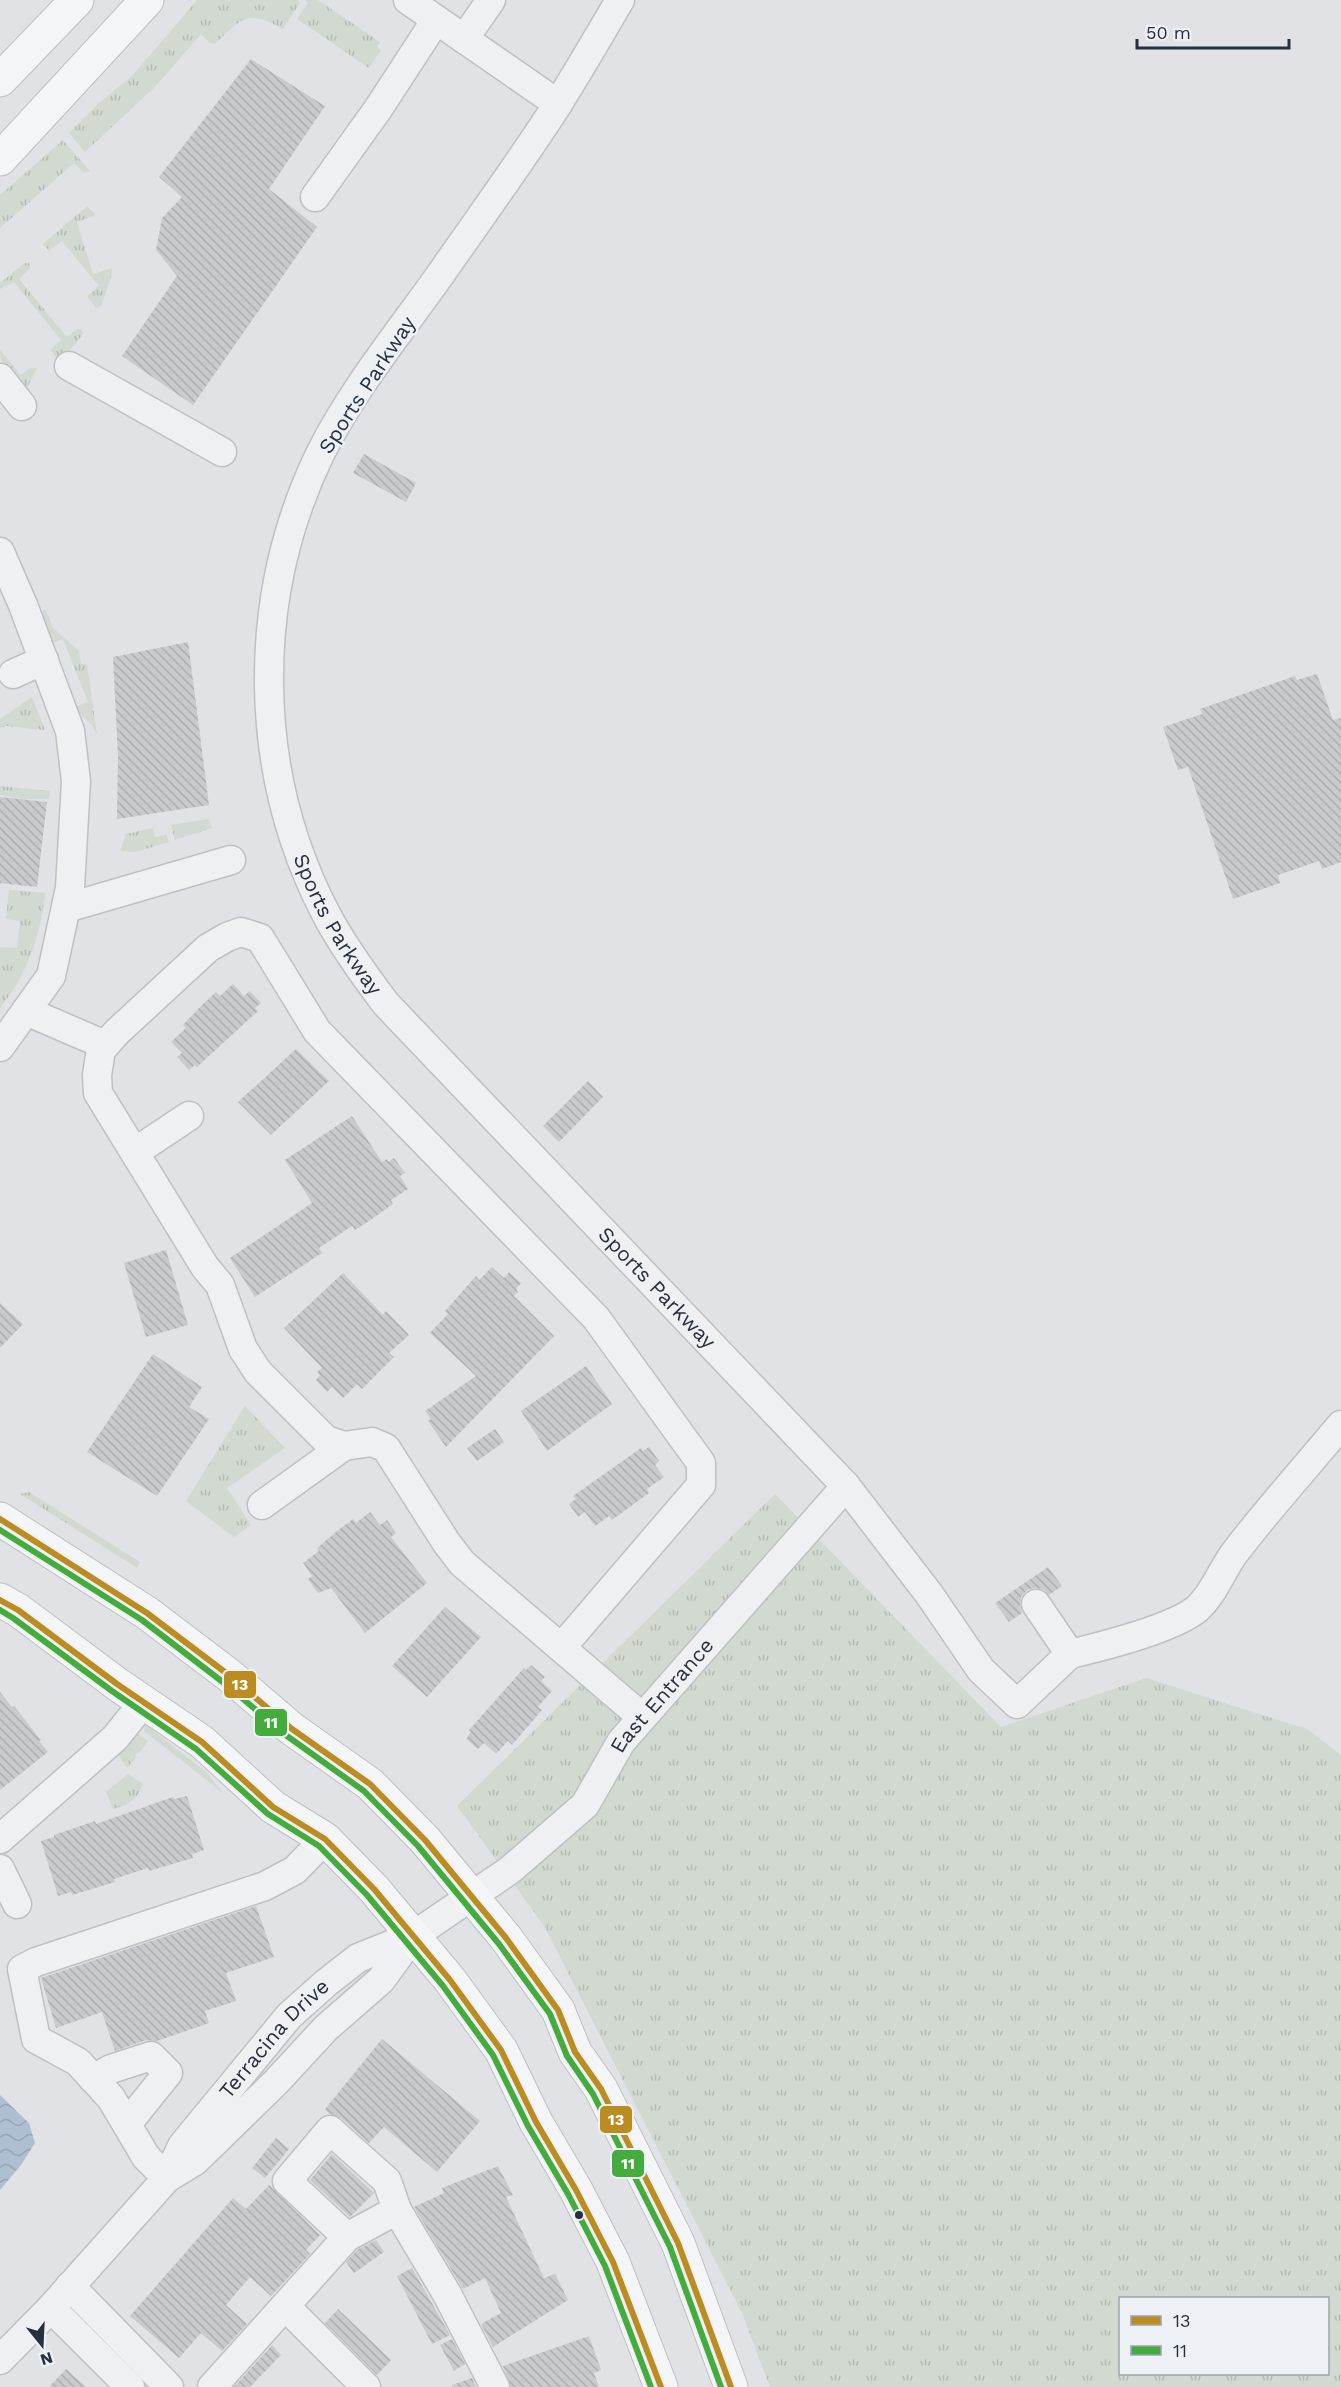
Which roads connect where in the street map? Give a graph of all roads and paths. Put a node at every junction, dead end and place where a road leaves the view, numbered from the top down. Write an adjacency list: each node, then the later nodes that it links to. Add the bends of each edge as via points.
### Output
1 (77, 0): 8 (main road)
2 (147, 0): 10 (main road)
3 (408, 0): 6 (street)
4 (491, 0): 7 (street)
5 (620, 0): 9 (street, Sports Parkway)
6 (435, 20): 7 (street); 11 (street)
7 (464, 39): 9 (street)
8 (0, 80)
9 (558, 104): 28 (street, Sports Parkway, via 346,408 320,454 291,527 276,589 268,677 278,777 292,834 327,916 386,1004)
10 (0, 159)
11 (315, 197)
12 (69, 366): 15 (street)
13 (0, 378): 14 (street)
14 (22, 406)
15 (222, 452)
16 (0, 552): 17 (street)
17 (44, 660): 18 (street); 20 (street, via 70,731 76,782)
18 (13, 674)
19 (231, 860): 20 (street)
20 (66, 908): 21 (street, via 51,976)
21 (26, 1011): 22 (street); 23 (street)
22 (105, 1045): 25 (street, via 99,1058 98,1093); 33 (street, via 208,948 241,932 260,938 316,1032 596,1318 700,1463 701,1485)
23 (0, 1047)
24 (189, 1116): 25 (street)
25 (135, 1152): 27 (street, via 220,1285 243,1349 258,1372 326,1440)
26 (1341, 1425): 34 (street, via 1234,1553 1219,1582 1198,1608 1176,1621)
27 (344, 1446): 29 (street); 33 (street, via 372,1442 386,1448 462,1563)
28 (846, 1486): 34 (street, Sports Parkway, via 929,1594 981,1670 1017,1704); 36 (street, East Entrance)
29 (262, 1505)
30 (0, 1519): 40 (main road, via 147,1613 230,1676 292,1730 370,1784 425,1840)
31 (0, 1600): 35 (main road)
32 (1036, 1604): 34 (street)
33 (561, 1648): 36 (street)
34 (1070, 1654)
35 (144, 1702): 37 (street, via 115,1738); 38 (main road, via 202,1742 273,1807)
36 (642, 1717): 40 (street, East Entrance, via 621,1742 585,1805 510,1870)
37 (0, 1839)
38 (325, 1839): 42 (main road); 43 (street, via 295,1870 265,1886 22,1969 36,2039 78,2062)
39 (0, 1869): 41 (street)
40 (471, 1896): 42 (street, Terracina Drive); 60 (main road, via 558,2010 575,2052 607,2100 678,2242)
41 (17, 1904)
42 (413, 1936): 45 (street, Terracina Drive, via 358,1958 289,2016 182,2146); 59 (main road, via 501,2050 613,2262)
43 (93, 2079): 44 (street); 44 (street, via 151,2056 168,2073)
44 (127, 2124): 45 (street, via 146,2157)
45 (167, 2178): 48 (street, Terracina Drive)
46 (398, 2211): 47 (street); 47 (street, via 387,2181 330,2130 287,2181); 58 (street)
47 (347, 2237): 49 (street)
48 (70, 2286): 50 (street, Terracina Drive); 51 (street)
49 (285, 2306): 56 (street); 57 (street)
50 (51, 2308): 52 (street, Terracina Drive); 53 (street)
51 (126, 2342): 53 (street); 55 (street)
52 (0, 2360)
53 (105, 2362): 54 (street)
54 (130, 2387)
55 (169, 2387)
56 (212, 2387)
57 (366, 2387)
58 (495, 2387)
59 (661, 2387)
60 (731, 2387)

